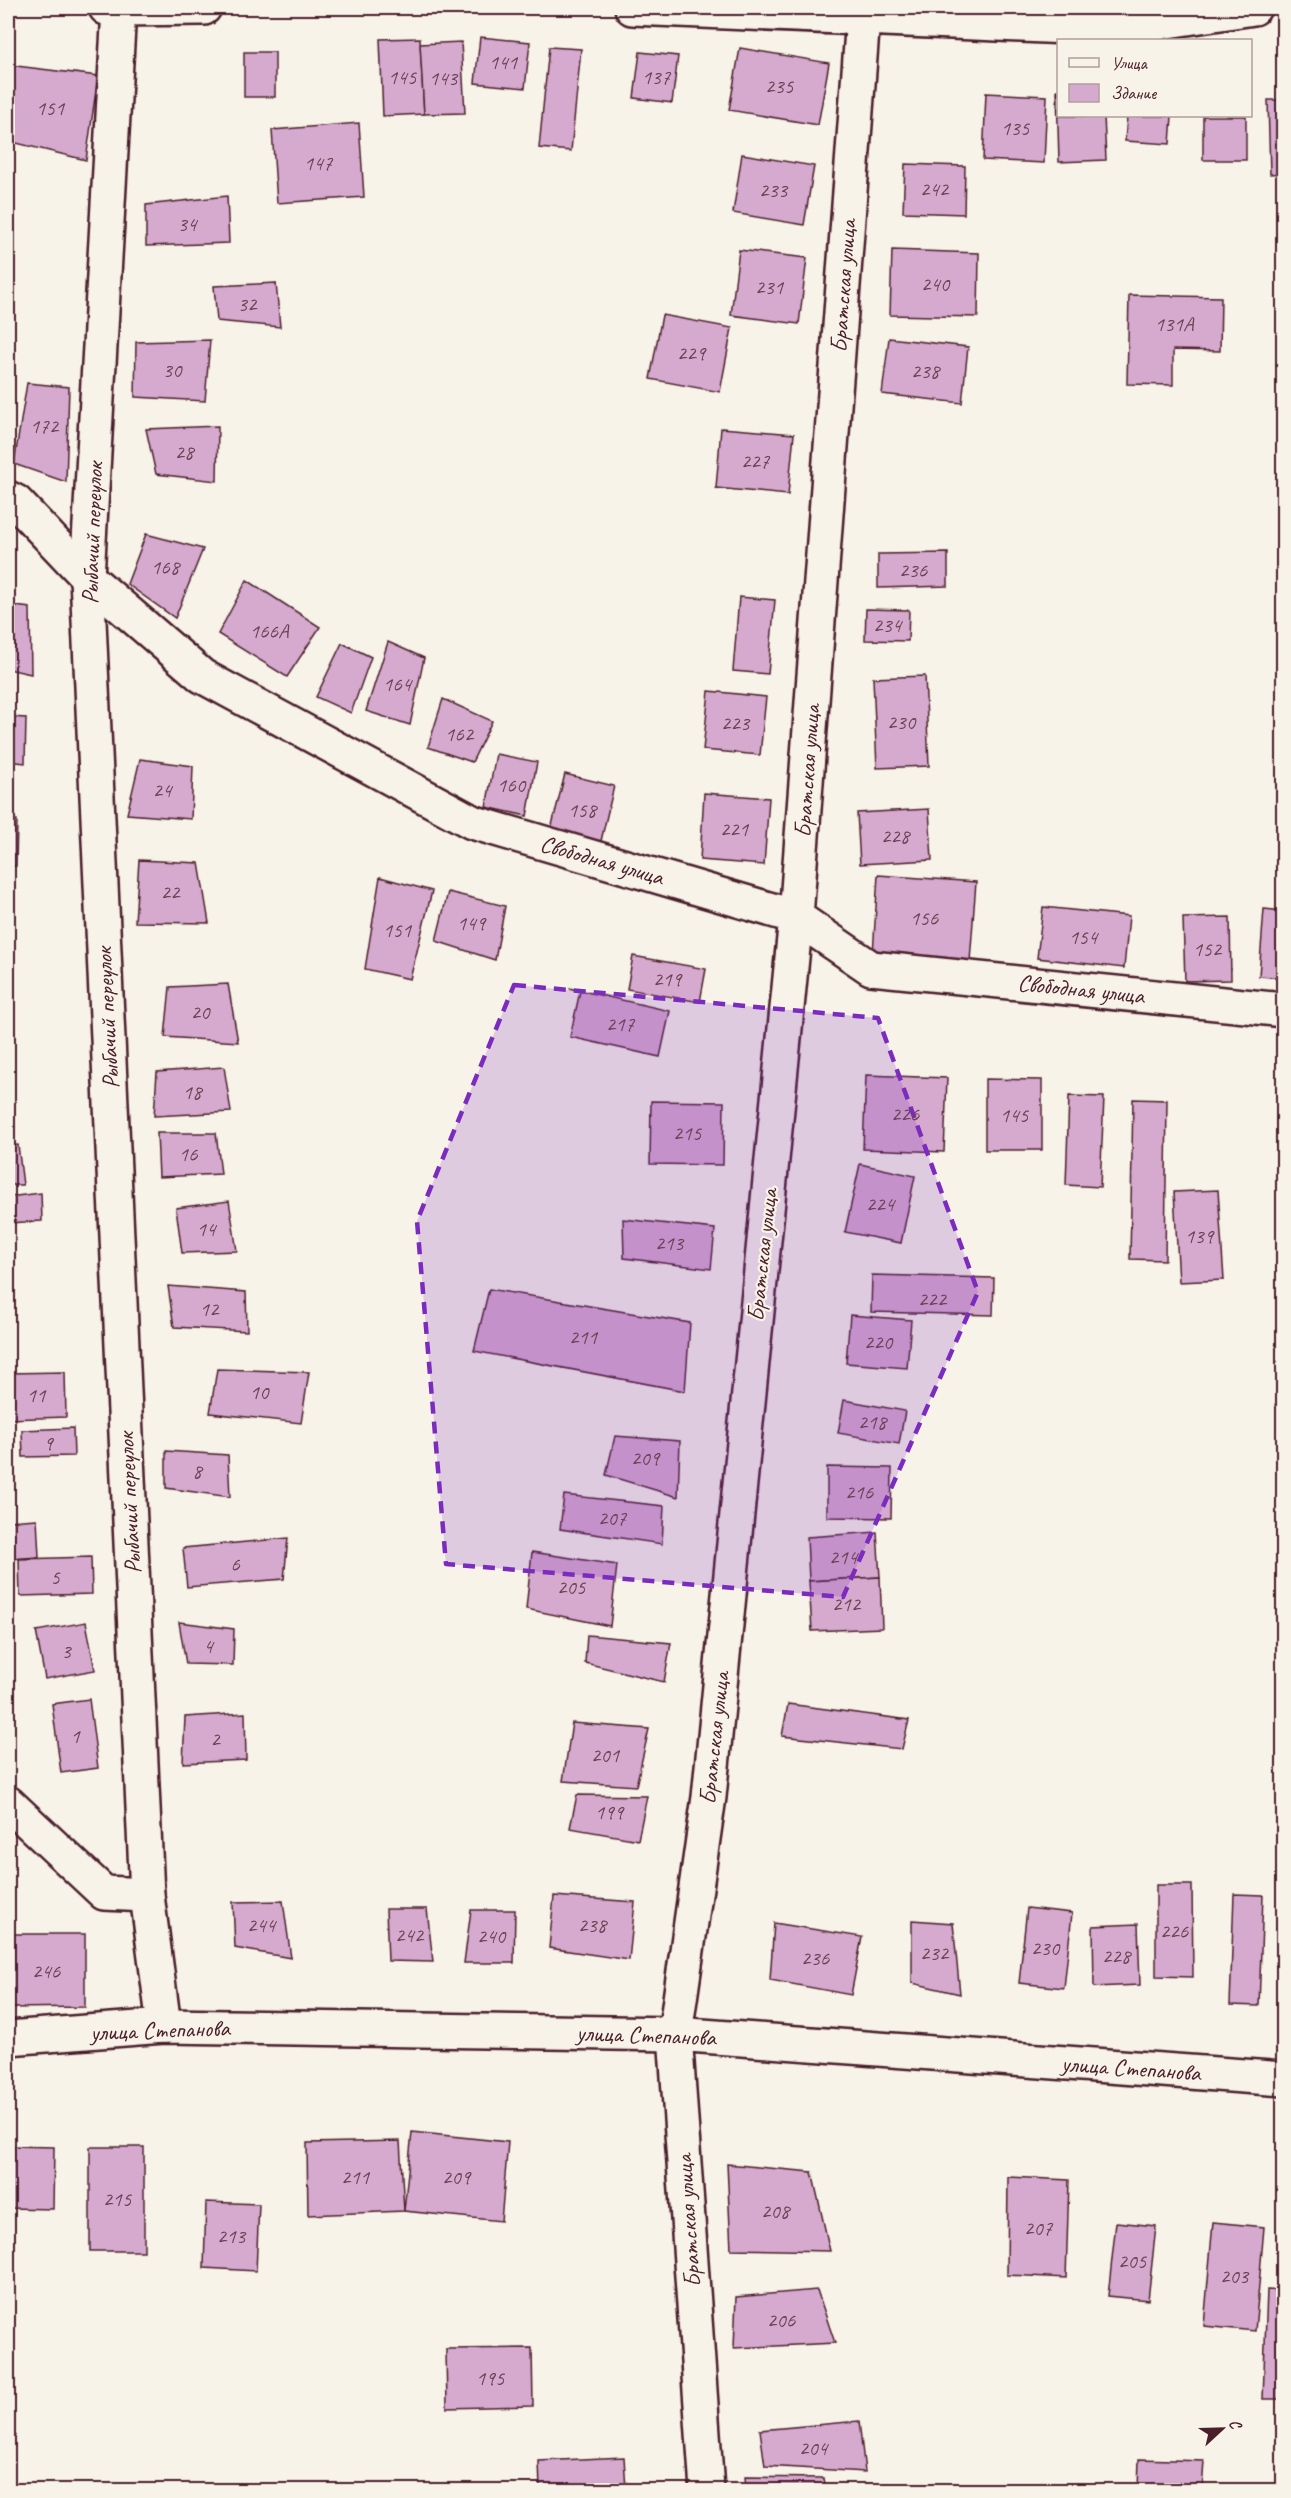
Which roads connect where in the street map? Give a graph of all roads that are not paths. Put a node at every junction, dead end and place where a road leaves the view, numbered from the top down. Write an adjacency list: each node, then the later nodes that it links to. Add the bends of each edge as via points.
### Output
1 (113, 8): 2 (street); 7 (street, Рыбачий переулок)
2 (204, 8)
3 (632, 8): 5 (street)
4 (1254, 8): 5 (street, via 1114,29)
5 (863, 17): 8 (street, Братская улица)
6 (8, 498): 7 (street, Свободная улица)
7 (87, 577): 8 (street, Свободная улица, via 202,676 472,822); 11 (street, Рыбачий переулок)
8 (796, 917): 9 (street, Свободная улица, via 871,968); 13 (street, Братская улица, via 709,1797)
9 (1284, 1010)
10 (8, 1803): 11 (street, via 104,1893)
11 (147, 1894): 12 (street, Рыбачий переулок)
12 (164, 2026): 13 (street, улица Степанова); 14 (street, улица Степанова)
13 (675, 2034): 15 (street, улица Степанова); 16 (street, Братская улица)
14 (8, 2038)
15 (1284, 2079)
16 (708, 2490)

